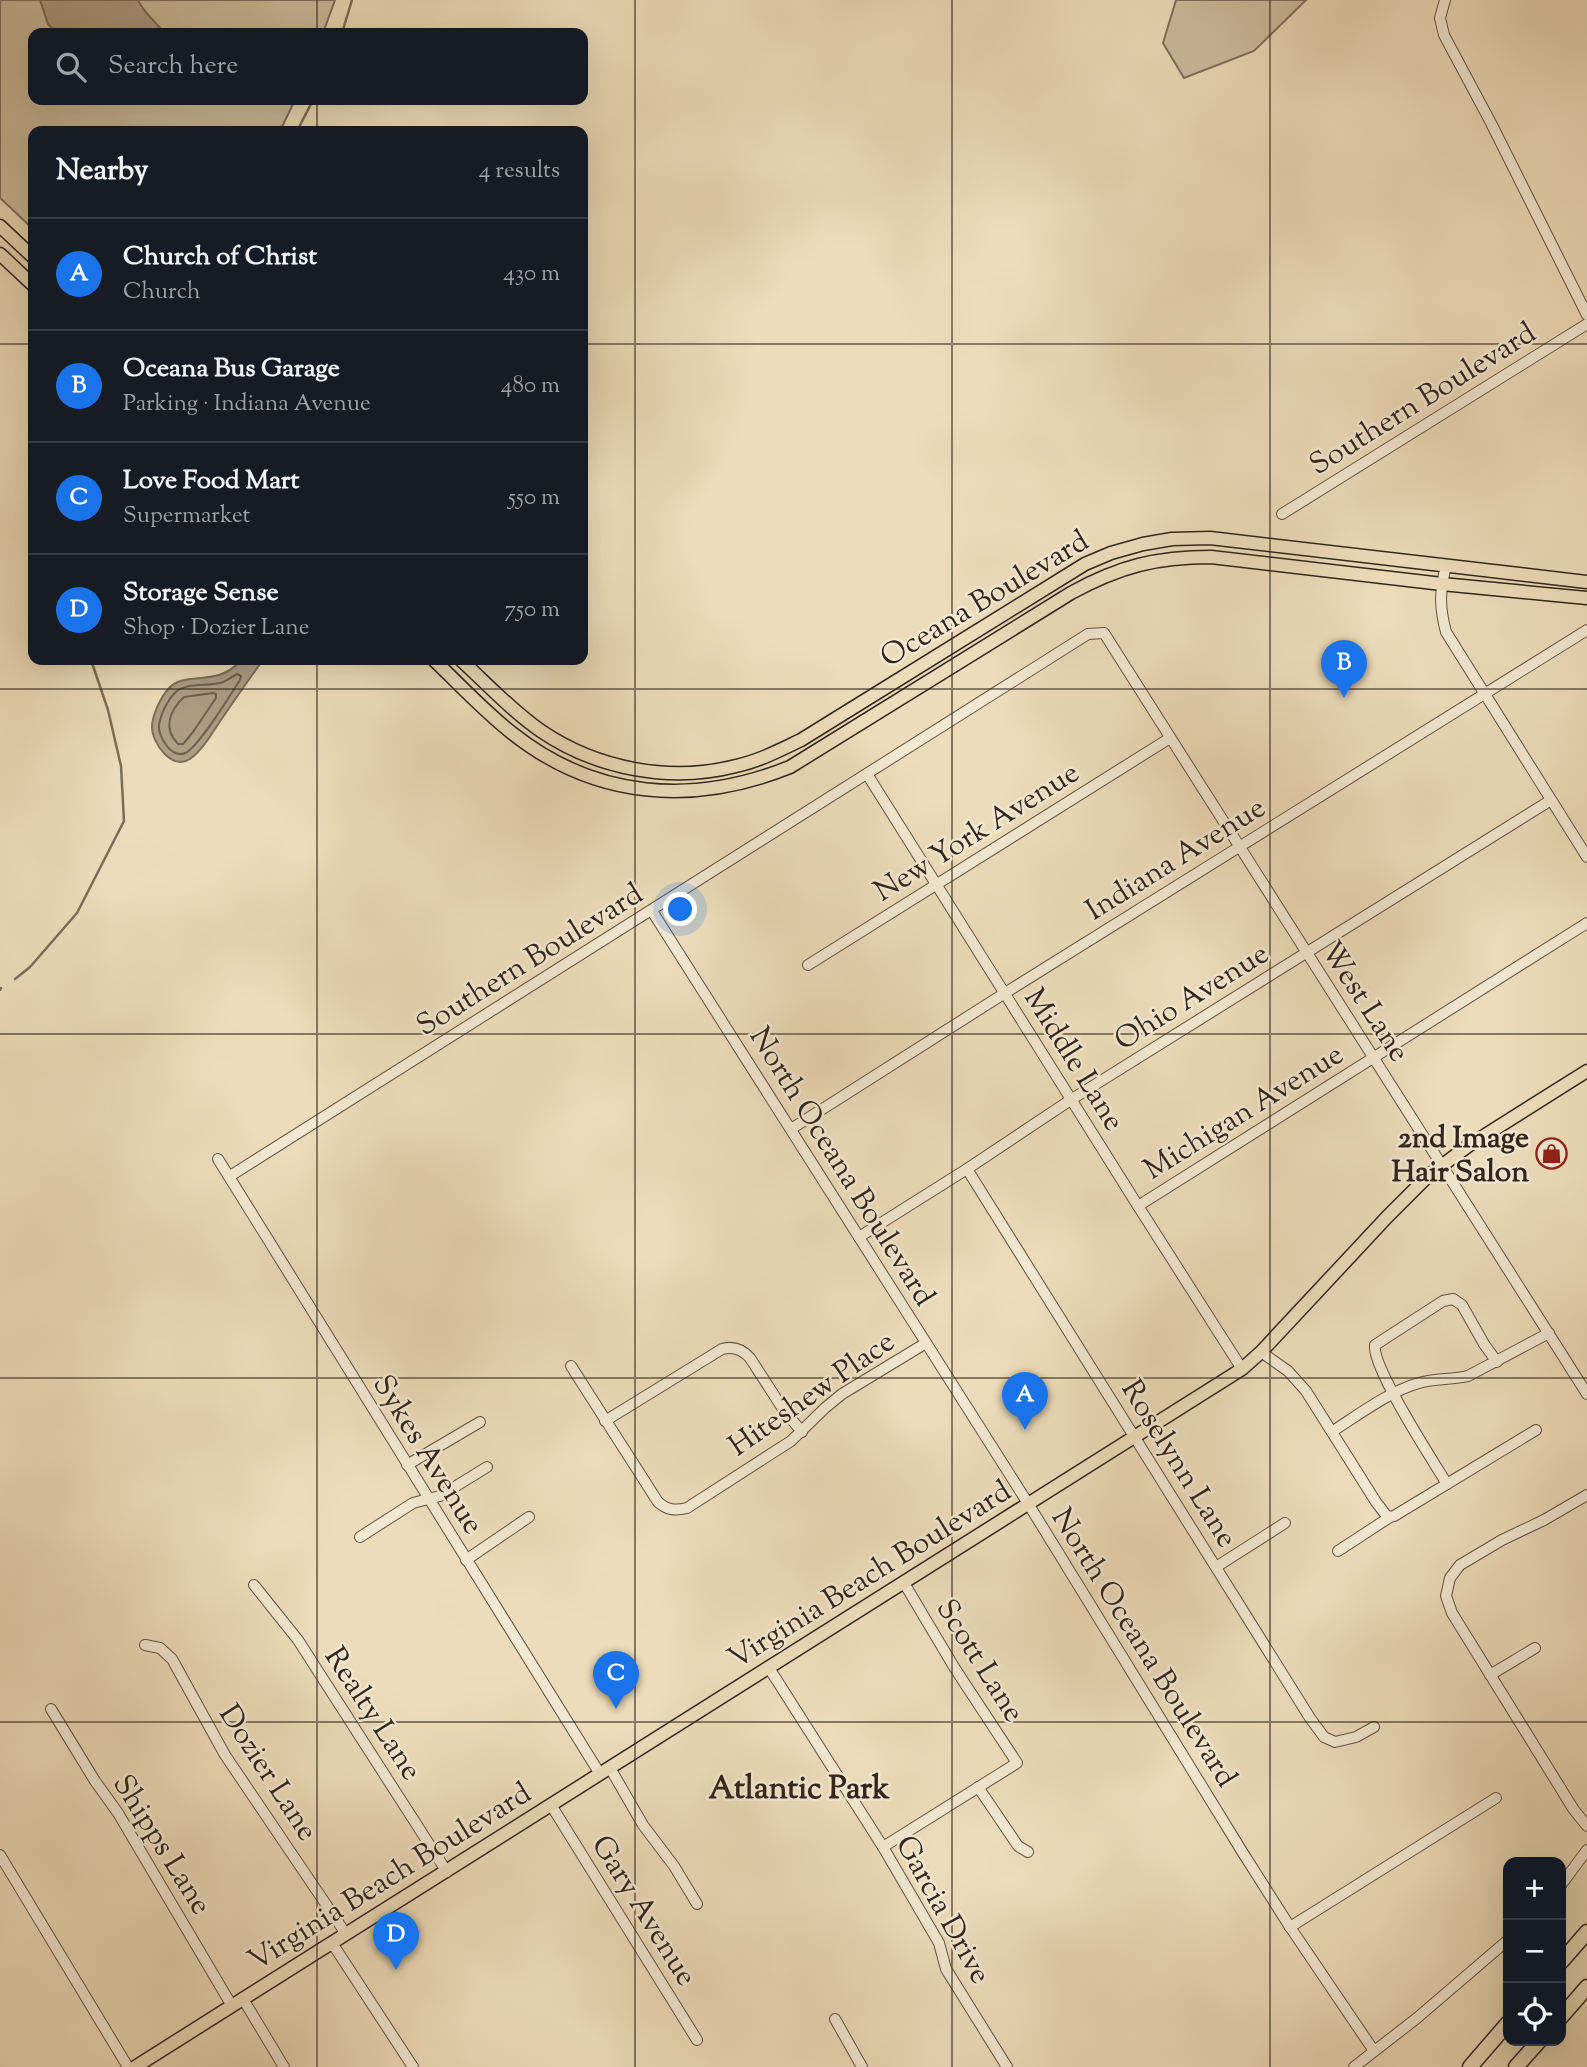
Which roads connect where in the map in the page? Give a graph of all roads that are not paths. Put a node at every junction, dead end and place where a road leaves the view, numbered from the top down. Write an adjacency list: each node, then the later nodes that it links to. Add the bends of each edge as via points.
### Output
1 (1444, 3): 6 (street, via 1444,35)
2 (0, 226): 3 (main road)
3 (28, 252)
4 (0, 254): 5 (main road)
5 (28, 280)
6 (1584, 310)
7 (1587, 324): 8 (street, Southern Boulevard)
8 (1282, 514)
9 (1446, 565): 10 (main road, Oceana Boulevard); 11 (street); 19 (main road, Oceana Boulevard, via 1210,538 1143,544 1111,553 1062,577 801,740 771,754 705,772)
10 (1587, 582)
11 (1442, 584): 12 (main road, Oceana Boulevard); 17 (street, via 1440,610 1446,632); 21 (main road, Oceana Boulevard, via 1211,557 1144,563 1071,593 790,767 711,790)
12 (1587, 598)
13 (1587, 631): 17 (street, Indiana Avenue)
14 (1104, 634): 18 (street, West Lane); 20 (street, Southern Boulevard, via 1088,634)
15 (438, 665): 21 (main road, Oceana Boulevard, via 510,732 545,756 585,775)
16 (466, 665): 19 (main road, Oceana Boulevard, via 541,731 579,752)
17 (1485, 694): 22 (street); 23 (street, Indiana Avenue)
18 (1171, 738): 23 (street, West Lane); 25 (street, New York Avenue)
19 (628, 768): 21 (main road)
20 (867, 774): 25 (street, Middle Lane); 26 (street, Southern Boulevard)
21 (624, 786)
22 (1551, 800): 24 (street); 28 (street, Ohio Avenue)
23 (1239, 846): 28 (street, West Lane); 30 (street, Indiana Avenue)
24 (1587, 857)
25 (936, 886): 29 (street, New York Avenue); 30 (street, Middle Lane)
26 (652, 911): 34 (street, North Oceana Boulevard); 38 (street, Southern Boulevard)
27 (1587, 923): 31 (street, Michigan Avenue)
28 (1306, 952): 31 (street, West Lane); 33 (street, Ohio Avenue)
29 (808, 965)
30 (1006, 993): 33 (street, Middle Lane); 34 (street, Indiana Avenue)
31 (1374, 1058): 36 (street, West Lane); 39 (street, Michigan Avenue)
32 (1587, 1071): 36 (main road, Virginia Beach Boulevard)
33 (1072, 1099): 37 (street, Ohio Avenue); 39 (street, Middle Lane)
34 (791, 1129): 40 (street, North Oceana Boulevard)
35 (218, 1159): 38 (street, Sykes Avenue)
36 (1443, 1164): 41 (street, West Lane); 43 (main road, Virginia Beach Boulevard)
37 (967, 1169): 40 (street, Ohio Avenue); 54 (street, Roselynn Lane)
38 (230, 1176): 55 (street, Sykes Avenue)
39 (1138, 1206): 46 (street, Middle Lane)
40 (859, 1237): 42 (street, North Oceana Boulevard)
41 (1549, 1334): 44 (street); 47 (street, West Lane)
42 (926, 1343): 53 (street, Hiteshew Place, via 842,1394); 60 (street, North Oceana Boulevard)
43 (1261, 1352): 46 (main road, Virginia Beach Boulevard); 52 (street, via 1296,1378)
44 (1497, 1362): 48 (street, via 1468,1376 1416,1383); 48 (street, via 1462,1305 1447,1299 1375,1345 1374,1354)
45 (571, 1366): 49 (street)
46 (1242, 1369): 54 (main road, Virginia Beach Boulevard)
47 (1587, 1394)
48 (1393, 1395): 52 (street); 57 (street)
49 (605, 1421): 53 (street, via 722,1349 733,1348 750,1358); 53 (street, Hiteshew Place, via 658,1502 678,1510)
50 (480, 1422): 55 (street)
51 (1536, 1430): 57 (street)
52 (1333, 1431): 62 (street)
53 (802, 1432)
54 (1135, 1438): 60 (main road, Virginia Beach Boulevard); 67 (street, Roselynn Lane)
55 (407, 1465): 59 (street, Sykes Avenue)
56 (488, 1467): 59 (street)
57 (1447, 1484): 62 (street)
58 (1587, 1495): 73 (street, via 1502,1539 1460,1565 1450,1578 1448,1604)
59 (429, 1500): 64 (street, via 413,1503); 66 (street, Sykes Avenue)
60 (1029, 1505): 68 (main road, Virginia Beach Boulevard); 88 (street, North Oceana Boulevard)
61 (529, 1517): 66 (street)
62 (1390, 1517): 65 (street)
63 (1285, 1523): 67 (street)
64 (359, 1536)
65 (1338, 1551)
66 (466, 1560): 76 (street, Sykes Avenue)
67 (1216, 1567): 75 (street, Roselynn Lane, via 1324,1737 1342,1742)
68 (904, 1583): 72 (main road, Virginia Beach Boulevard); 77 (street, Scott Lane, via 1017,1763)
69 (254, 1585): 85 (street, Realty Lane, via 298,1640)
70 (145, 1645): 90 (street, Dozier Lane, via 160,1648 172,1659 225,1755)
71 (1535, 1648): 73 (street)
72 (769, 1668): 76 (main road, Virginia Beach Boulevard); 81 (street, Garcia Drive)
73 (1490, 1675): 80 (street)
74 (51, 1709): 95 (street, Shipps Lane)
75 (1374, 1727)
76 (605, 1771): 79 (main road, Virginia Beach Boulevard); 87 (street, Sykes Avenue)
77 (978, 1787): 81 (street); 83 (street, via 1018,1846)
78 (1496, 1798): 88 (street)
79 (551, 1805): 85 (main road, Virginia Beach Boulevard); 99 (street, Gary Avenue)
80 (1587, 1826)
81 (883, 1847): 107 (street, Garcia Drive, via 939,1943 946,1969)
82 (1587, 1850): 86 (street)
83 (1028, 1852)
84 (0, 1855): 102 (street)
85 (447, 1871): 90 (main road, Virginia Beach Boulevard)
86 (1566, 1878)
87 (697, 1904)
88 (1290, 1927): 101 (street, North Oceana Boulevard)
89 (1587, 1932): 93 (highway)
90 (346, 1934): 91 (main road, Virginia Beach Boulevard)
91 (332, 1943): 95 (main road, Virginia Beach Boulevard); 105 (street)
92 (1503, 1944): 101 (street)
93 (1566, 1956)
94 (1587, 1987): 96 (highway)
95 (238, 2002): 103 (main road, Virginia Beach Boulevard); 104 (street, Shipps Lane)
96 (1566, 2011)
97 (835, 2019): 106 (street)
98 (1503, 2030): 109 (highway)
99 (697, 2040)
100 (1535, 2046): 110 (highway)
101 (1374, 2051): 108 (street)
102 (128, 2067)
103 (135, 2067)
104 (284, 2067)
105 (413, 2067)
106 (862, 2067)
107 (1007, 2067)
108 (1354, 2067)
109 (1470, 2067)
110 (1516, 2067)

